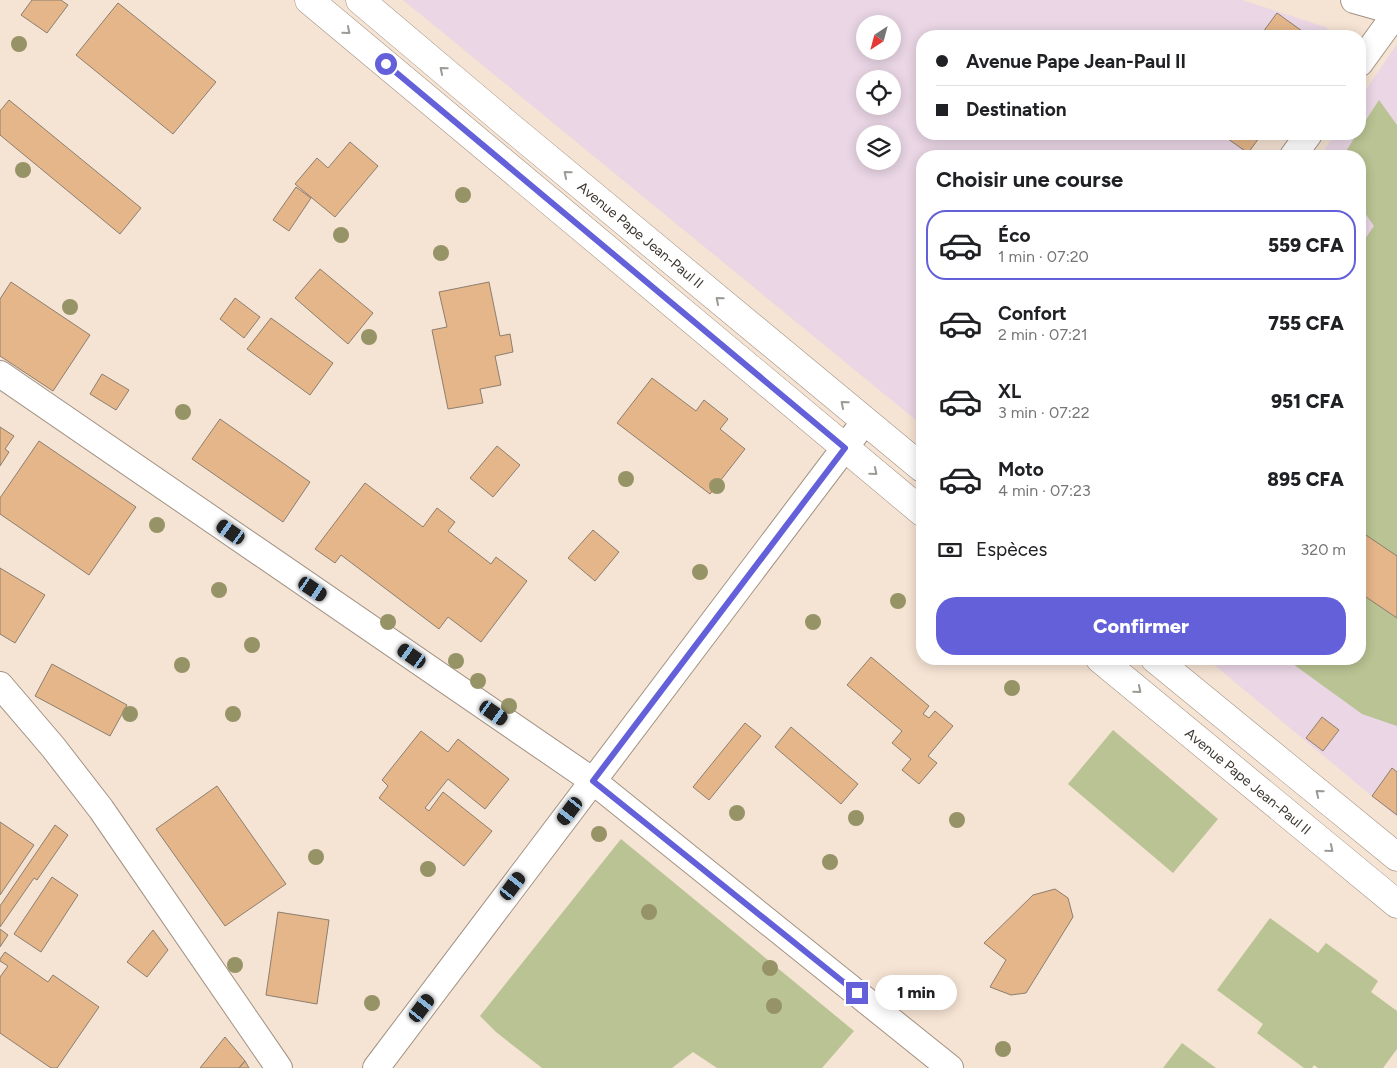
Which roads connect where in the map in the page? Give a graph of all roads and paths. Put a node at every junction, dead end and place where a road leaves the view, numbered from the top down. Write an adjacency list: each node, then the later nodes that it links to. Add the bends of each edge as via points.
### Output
1 (309, 0): 8 (main road, one-way to 8)
2 (360, 0): 7 (main road, Avenue Pape Jean-Paul II, one-way to 2)
3 (1354, 0): 4 (street)
4 (1397, 12): 5 (street)
5 (1366, 55)
6 (0, 374): 14 (street)
7 (865, 421): 8 (street); 9 (main road, Avenue Pape Jean-Paul II)
8 (845, 448): 10 (main road, one-way to 10); 14 (street)
9 (916, 463)
10 (916, 507)
11 (1107, 665): 16 (main road, Avenue Pape Jean-Paul II, one-way to 16)
12 (1161, 665): 15 (main road, one-way to 12)
13 (0, 685): 17 (street, via 101,809)
14 (593, 781): 18 (street); 19 (street)
15 (1397, 857)
16 (1397, 904)
17 (279, 1068)
18 (376, 1068)
19 (950, 1068)

